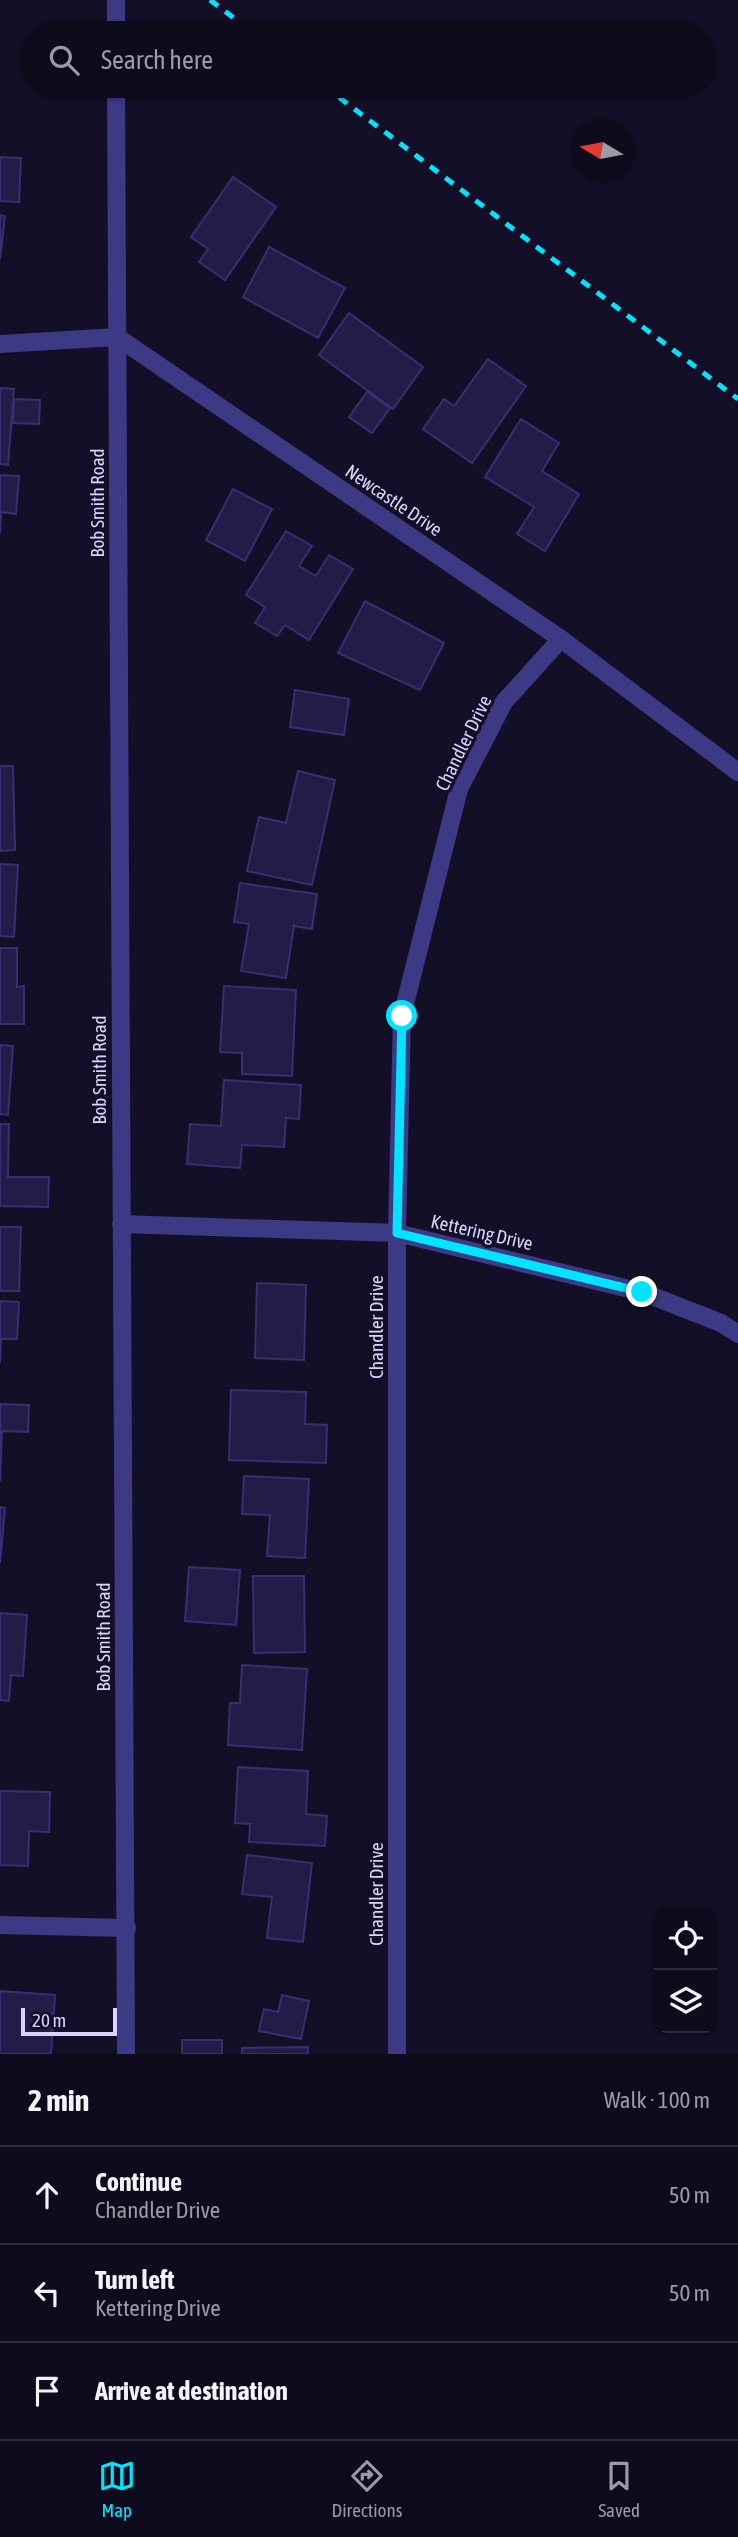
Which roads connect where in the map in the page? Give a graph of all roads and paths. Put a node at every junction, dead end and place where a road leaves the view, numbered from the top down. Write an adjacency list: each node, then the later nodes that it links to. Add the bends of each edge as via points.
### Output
1 (116, 0): 2 (street)
2 (116, 21)
3 (116, 98): 4 (street, Bob Smith Road)
4 (117, 337): 5 (street); 6 (street, Newcastle Drive); 8 (street, Bob Smith Road)
5 (0, 344)
6 (561, 639): 7 (street, Newcastle Drive); 9 (street, Chandler Drive, via 504,702 459,789 402,1016)
7 (738, 772)
8 (121, 1224): 9 (street, Kettering Drive); 12 (street, Bob Smith Road)
9 (397, 1233): 10 (street, Kettering Drive, via 642,1292); 14 (street, Chandler Drive)
10 (738, 1334)
11 (0, 1925): 12 (street)
12 (127, 1927): 13 (street, Bob Smith Road)
13 (126, 2054)
14 (397, 2054)

